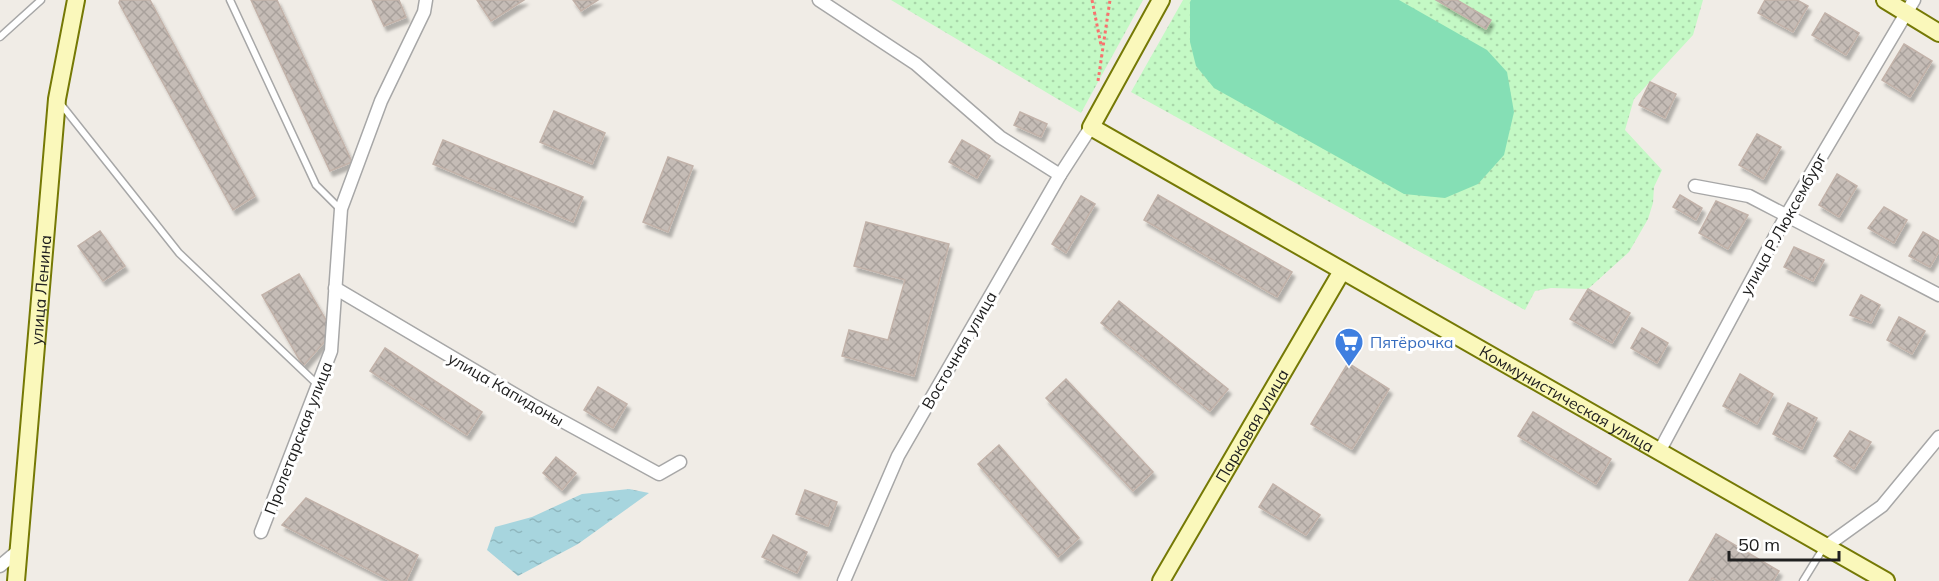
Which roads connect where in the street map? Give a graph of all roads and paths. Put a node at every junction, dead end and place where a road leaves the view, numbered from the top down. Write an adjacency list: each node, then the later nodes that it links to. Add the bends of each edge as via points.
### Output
1 (41, 0): 12 (lane)
2 (76, 0): 15 (street, улица Ленина)
3 (230, 0): 19 (lane, via 316,185)
4 (426, 0): 19 (street, Пролетарская улица, via 424,12 381,101)
5 (819, 0): 17 (street, via 916,64 1000,137)
6 (1092, 0): 13 (path)
7 (1110, 0): 13 (path)
8 (1161, 0): 16 (street)
9 (1885, 0): 10 (street)
10 (1910, 6): 11 (street); 20 (street, улица Р.Люксембург)
11 (1939, 33)
12 (0, 37)
13 (1102, 48): 14 (path)
14 (1097, 82)
15 (57, 99): 24 (lane, via 179,253); 30 (street, улица Ленина)
16 (1091, 127): 17 (street, Восточная улица); 21 (street, Коммунистическая улица)
17 (1060, 175): 33 (street, Восточная улица, via 898,456)
18 (1695, 186): 20 (street, via 1749,196)
19 (341, 209): 22 (street, Пролетарская улица)
20 (1786, 216): 23 (street); 26 (street, улица Р.Люксембург)
21 (1342, 271): 26 (street, Коммунистическая улица); 34 (street, Парковая улица)
22 (335, 288): 24 (street, Пролетарская улица, via 332,351); 27 (street, улица Капидоны, via 531,405 659,474)
23 (1939, 295)
24 (318, 385): 28 (street, Пролетарская улица)
25 (1939, 437): 29 (street, via 1882,506)
26 (1659, 452): 29 (street, Коммунистическая улица)
27 (680, 462)
28 (261, 532)
29 (1825, 547): 35 (lane); 36 (street, Коммунистическая улица)
30 (19, 550): 31 (street); 32 (street, улица Ленина)
31 (0, 566)
32 (16, 581)
33 (844, 581)
34 (1161, 581)
35 (1803, 581)
36 (1886, 581)

